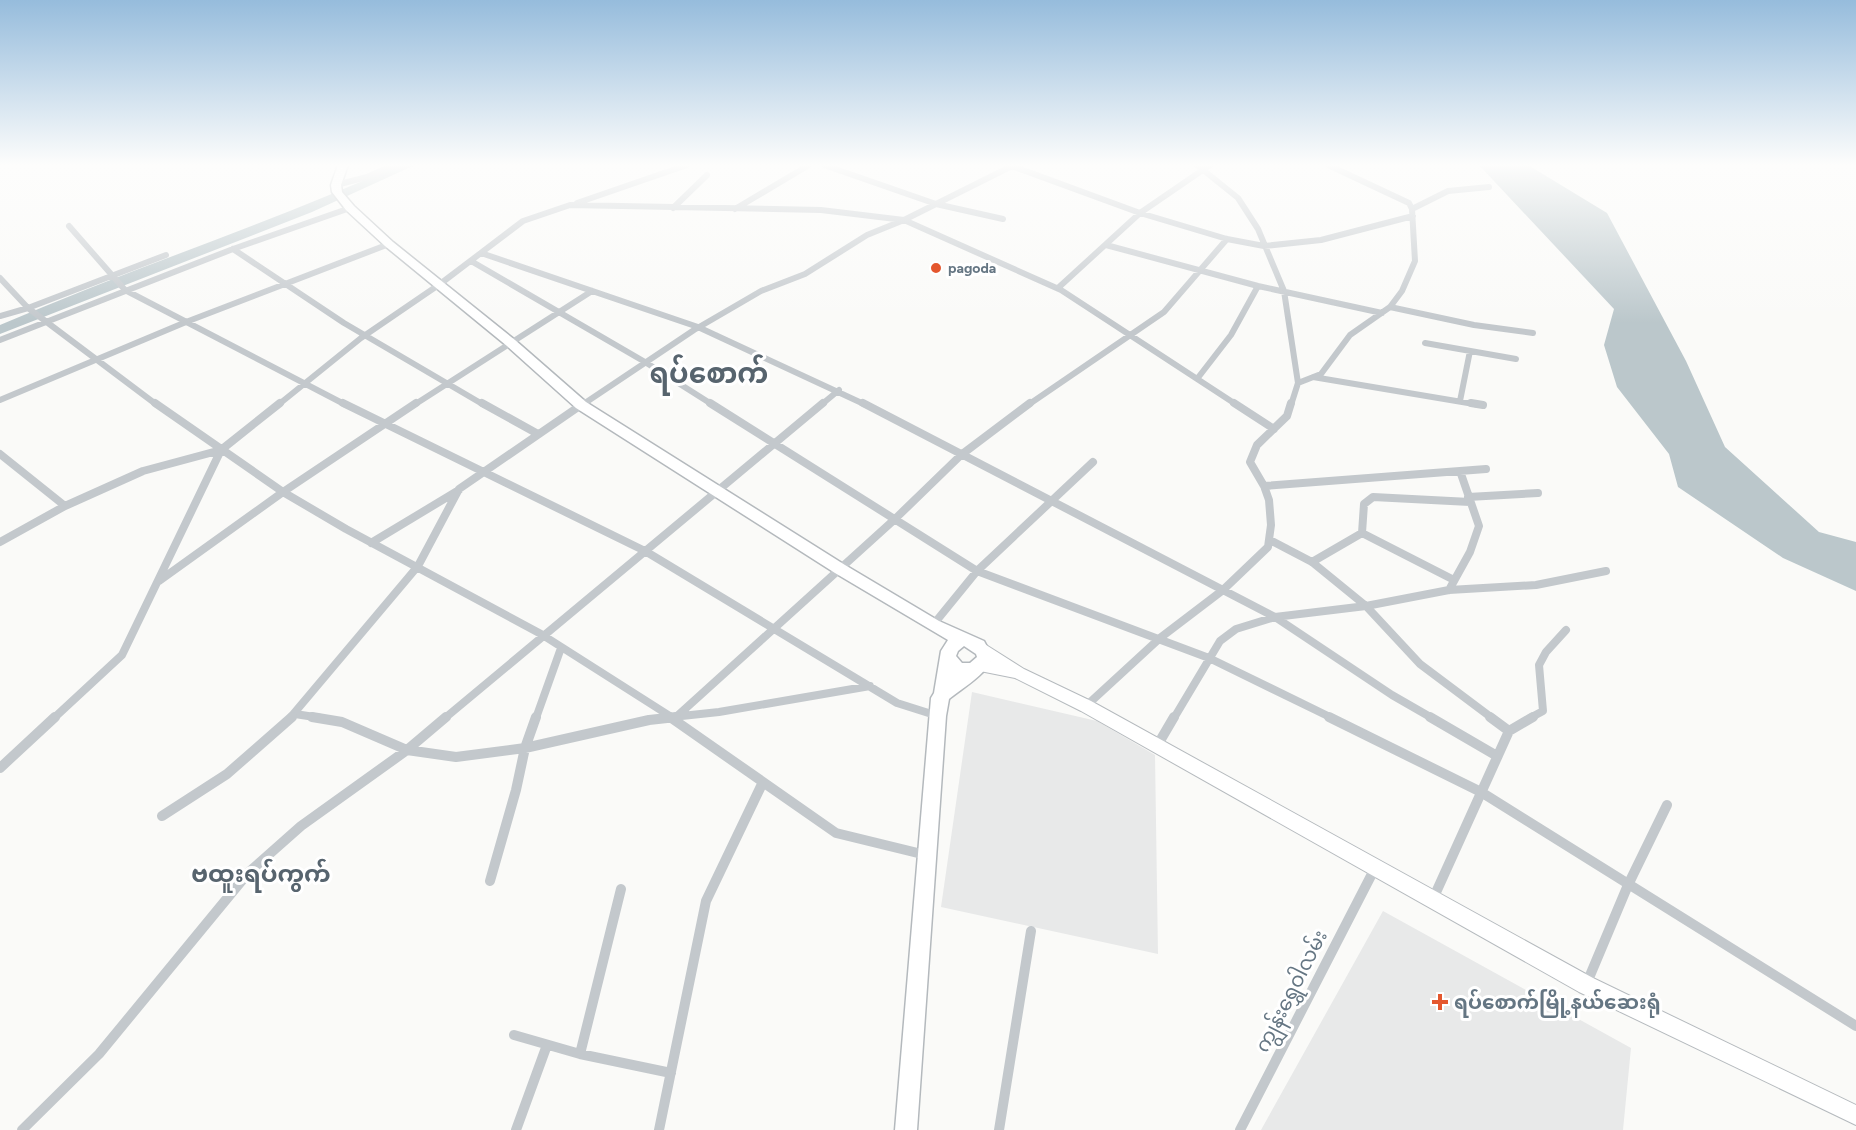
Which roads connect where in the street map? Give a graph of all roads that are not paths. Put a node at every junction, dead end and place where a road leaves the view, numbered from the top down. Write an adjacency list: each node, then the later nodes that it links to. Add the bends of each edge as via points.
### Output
1 (297, 218): 19 (street)
2 (363, 218): 16 (highway)
3 (533, 218): 20 (street)
4 (885, 218): 13 (street)
5 (909, 218): 13 (street)
6 (998, 218): 12 (street)
7 (1135, 218): 17 (street)
8 (1156, 218): 15 (street)
9 (1251, 218): 18 (street)
10 (1396, 218): 18 (street, via 1321,240)
11 (1412, 218): 33 (street, via 1415,261)
12 (1004, 219)
13 (904, 220): 29 (street); 40 (street, via 867,235 805,274 760,291)
14 (69, 226): 24 (street)
15 (1227, 239): 18 (street); 23 (street)
16 (389, 244): 26 (street); 27 (highway)
17 (1106, 245): 23 (street); 29 (street)
18 (1264, 246): 32 (street)
19 (232, 249): 26 (street); 30 (street)
20 (481, 253): 22 (street); 31 (street)
21 (166, 255): 24 (street)
22 (471, 261): 27 (street); 35 (street)
23 (1202, 271): 28 (street); 43 (street, via 1164,312)
24 (111, 274): 30 (street); 34 (street)
25 (1, 281): 34 (street)
26 (282, 284): 39 (street); 42 (street)
27 (440, 284): 42 (street); 45 (highway)
28 (1258, 286): 32 (street); 52 (street, via 1232,335)
29 (1058, 288): 43 (street)
30 (125, 290): 38 (street); 39 (street)
31 (592, 291): 35 (street); 40 (street)
32 (1284, 291): 36 (street); 53 (street)
33 (1390, 307): 36 (street); 41 (street)
34 (28, 308): 37 (street); 38 (street)
35 (560, 312): 45 (street); 50 (street)
36 (1382, 313): 51 (street, via 1350,335 1321,374)
37 (0, 316)
38 (48, 322): 44 (street); 48 (street)
39 (186, 322): 48 (street); 54 (street)
40 (698, 327): 50 (street); 56 (street)
41 (1533, 333)
42 (364, 335): 54 (street); 55 (street)
43 (1132, 335): 52 (street); 67 (street, via 1038,397)
44 (0, 340)
45 (511, 343): 55 (street); 59 (highway)
46 (1425, 343): 47 (street)
47 (1470, 351): 49 (street); 58 (street)
48 (96, 358): 57 (street); 65 (street)
49 (1516, 359)
50 (645, 362): 59 (street); 64 (street)
51 (1313, 377): 53 (street); 58 (street)
52 (1197, 379): 62 (street)
53 (1298, 383): 62 (street, via 1287,416)
54 (304, 384): 61 (street); 65 (street)
55 (445, 384): 61 (street); 63 (street)
56 (839, 390): 64 (street); 67 (street)
57 (0, 400)
58 (1460, 401): 60 (street)
59 (580, 405): 63 (street); 74 (highway)
60 (1483, 405)
61 (385, 423): 70 (street); 75 (street)
62 (1274, 429): 72 (street, via 1257,445 1250,462)
63 (538, 434): 70 (street)
64 (773, 443): 74 (street); 80 (street)
65 (221, 450): 75 (street); 79 (street, via 143,471); 92 (street)
66 (0, 454): 79 (street)
67 (961, 455): 78 (street); 80 (street)
68 (1093, 462): 78 (street)
69 (1486, 469): 71 (street)
70 (484, 471): 73 (street); 85 (street)
71 (1460, 471): 72 (street); 77 (street)
72 (1264, 486): 82 (street)
73 (459, 489): 84 (street); 87 (street)
74 (716, 490): 85 (street); 88 (highway)
75 (283, 492): 84 (street); 92 (street)
76 (1538, 493): 77 (street)
77 (1469, 499): 81 (street, via 1373,497 1364,504); 91 (street, via 1479,526)
78 (1049, 501): 89 (street); 93 (street)
79 (65, 506): 83 (street)
80 (895, 519): 88 (street); 89 (street)
81 (1362, 533): 86 (street); 91 (street)
82 (1270, 540): 86 (street); 93 (street, via 1268,547)
83 (0, 542)
84 (372, 543): 87 (street)
85 (645, 551): 98 (street); 100 (street)
86 (1312, 562): 95 (street)
87 (418, 566): 100 (street); 112 (street)
88 (840, 569): 97 (highway); 98 (street)
89 (976, 571): 97 (street); 101 (street)
90 (1606, 571): 94 (street, via 1536,585)
91 (1454, 580): 94 (street)
92 (157, 583): 119 (street, via 122,655)
93 (1223, 590): 96 (street); 101 (street)
94 (1449, 590): 95 (street)
95 (1366, 606): 96 (street); 114 (street, via 1420,664)
96 (1275, 617): 106 (street, via 1236,629 1220,641); 118 (street, via 1392,694)
97 (933, 626): 102 (highway); 105 (highway)
98 (774, 628): 109 (street); 113 (street)
99 (1566, 630): 114 (street, via 1538,667 1543,711)
100 (542, 635): 103 (street); 117 (street)
101 (1160, 638): 106 (street); 110 (street)
102 (964, 640): 104 (highway); 105 (highway, via 955,643)
103 (561, 648): 113 (street); 116 (street)
104 (983, 649): 107 (highway, via 985,658); 108 (main road)
105 (948, 654): 107 (highway, via 957,669); 111 (highway)
106 (1209, 658): 115 (street); 121 (street)
107 (977, 668): 108 (main road); 111 (highway)
108 (1019, 673): 110 (main road)
109 (870, 686): 111 (street, via 897,703); 113 (street)
110 (1086, 706): 115 (main road)
111 (938, 707): 124 (highway)
112 (295, 714): 117 (street, via 342,722); 123 (street, via 227,774)
113 (675, 719): 116 (street, via 649,720); 120 (street)
114 (1509, 731): 118 (street)
115 (1157, 746): 125 (main road)
116 (525, 748): 117 (street, via 456,757); 126 (street)
117 (406, 750): 138 (street, via 301,826 248,873 99,1054)
118 (1497, 756): 121 (street)
119 (0, 768)
120 (763, 782): 124 (street, via 836,833); 136 (street, via 706,901)
121 (1481, 792): 127 (street); 129 (street)
122 (1667, 805): 127 (street)
123 (162, 816)
124 (926, 855): 141 (highway)
125 (1375, 868): 129 (main road); 143 (street, ကျွန်းရွှေဝါလမ်း)
126 (490, 881)
127 (1628, 885): 131 (street); 132 (street)
128 (621, 889): 135 (street)
129 (1433, 899): 131 (main road)
130 (1032, 931): 142 (street)
131 (1586, 986): 137 (main road)
132 (1856, 1026)
133 (514, 1035): 134 (street)
134 (547, 1044): 135 (street); 139 (street)
135 (580, 1054): 136 (street)
136 (671, 1073): 140 (street)
137 (1856, 1115)
138 (22, 1130)
139 (516, 1130)
140 (659, 1130)
141 (906, 1130)
142 (999, 1130)
143 (1240, 1130)

